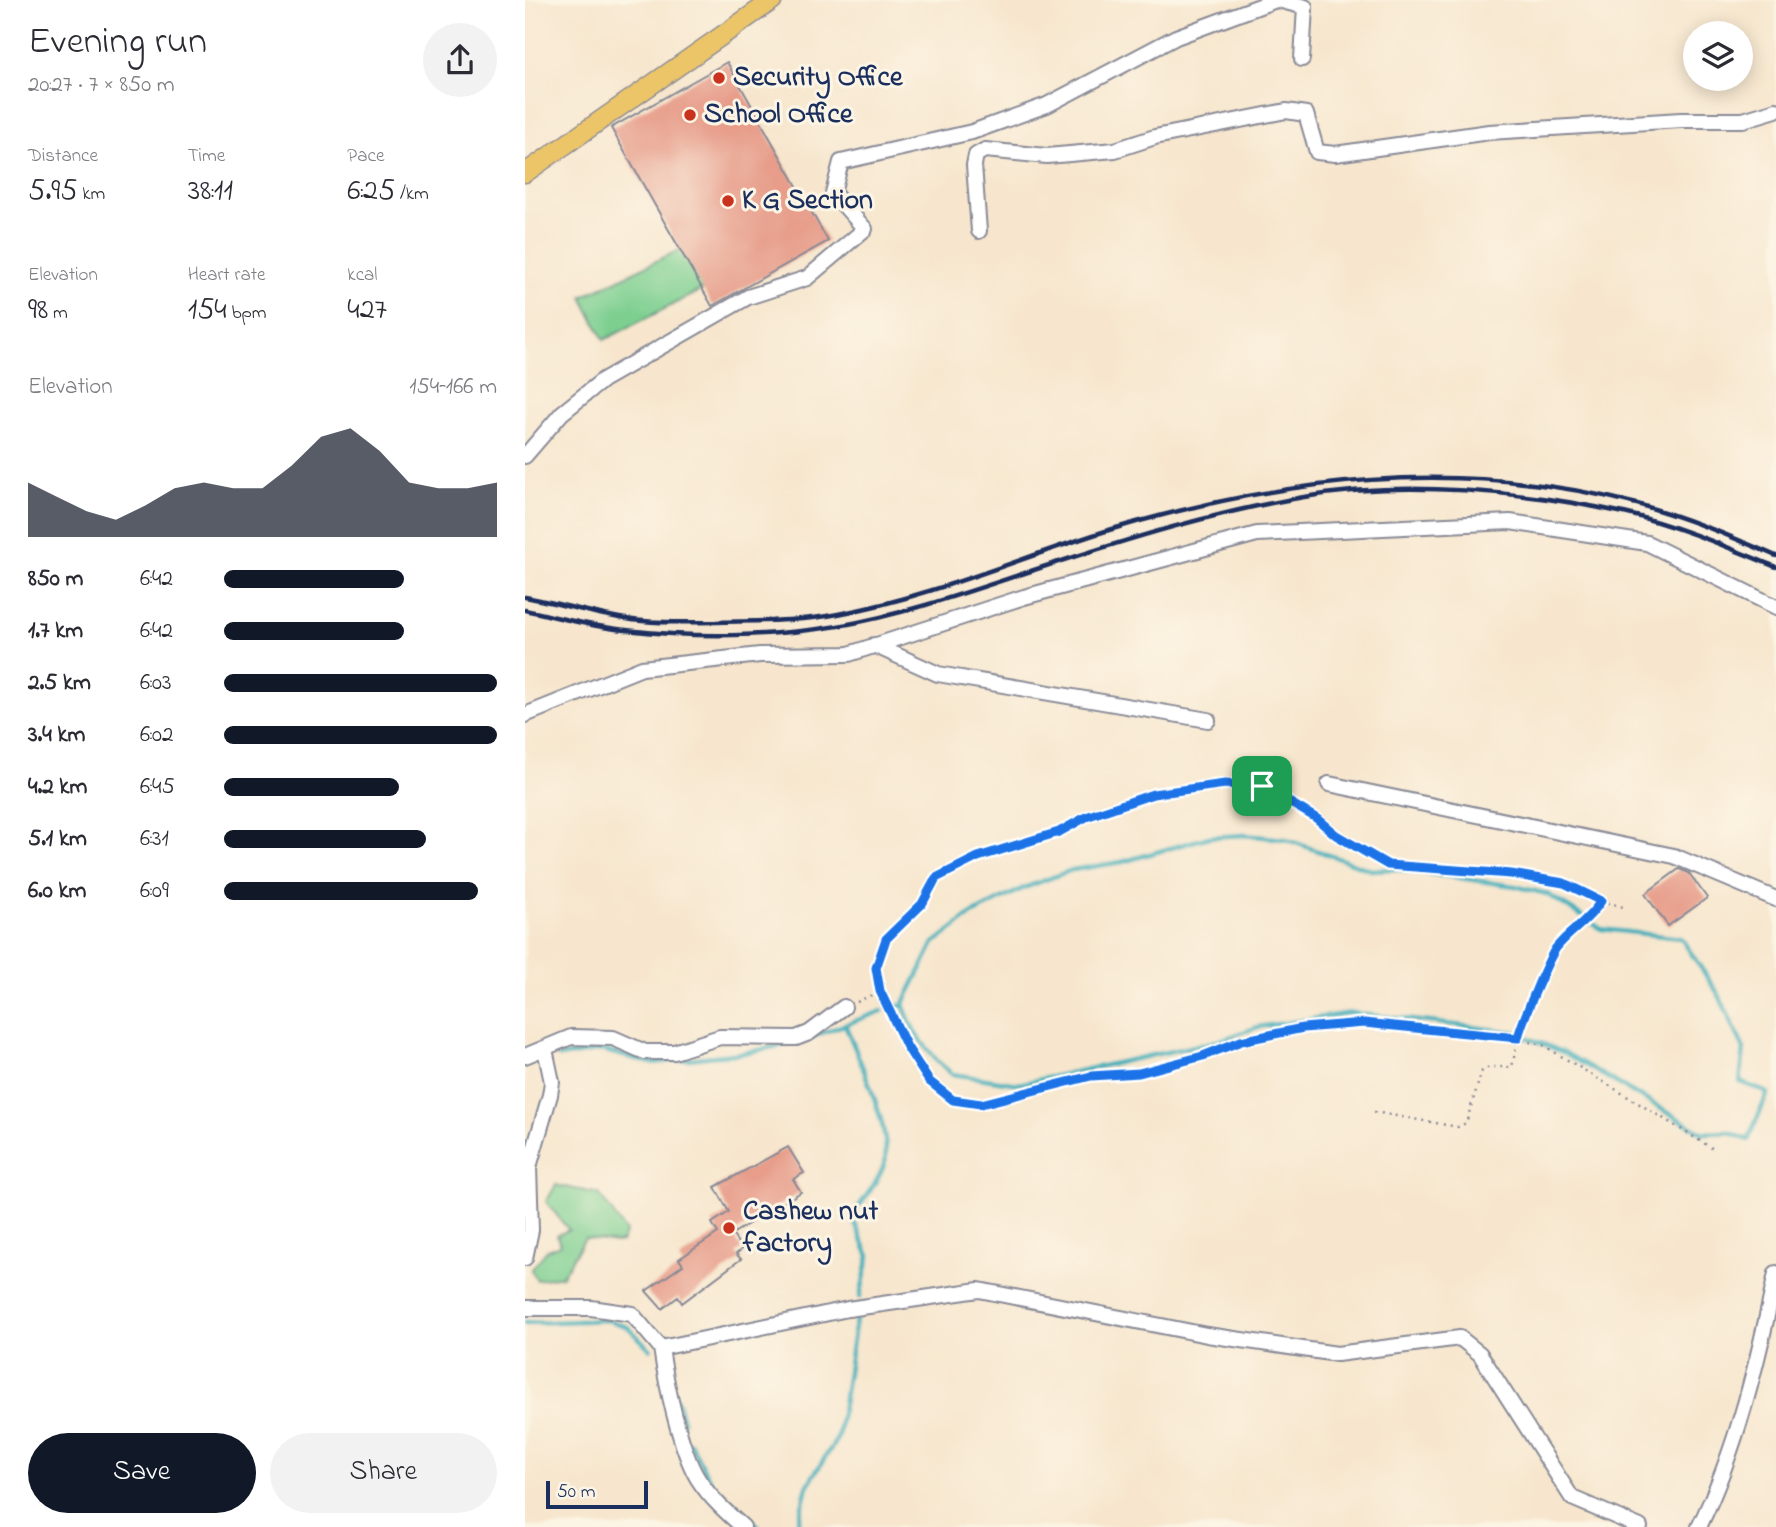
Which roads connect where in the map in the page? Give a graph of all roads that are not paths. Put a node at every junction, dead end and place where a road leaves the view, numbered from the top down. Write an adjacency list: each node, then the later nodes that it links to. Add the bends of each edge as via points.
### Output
1 (773, 0): 5 (main road)
2 (1277, 0): 3 (street, via 1305,7); 7 (street, via 1177,37 1047,105 972,132 841,162 833,193 865,229 807,278 748,297 603,380 562,413)
3 (1302, 59)
4 (1776, 110): 6 (street, via 1743,120 1489,132 1335,155 1317,152 1306,114 1286,111 1154,137 1115,150 1047,156 985,149 976,155 974,165)
5 (525, 173)
6 (979, 231)
7 (525, 456)
8 (1776, 607): 9 (street, via 1647,543 1510,522 1257,534 1024,597)
9 (874, 645): 10 (street, via 849,654 760,655 642,668); 11 (street, via 938,674)
10 (525, 715)
11 (1207, 720)
12 (1329, 784): 13 (street, via 1674,856)
13 (1776, 899)
14 (844, 1007): 15 (street, via 796,1038 720,1037 674,1052 645,1052 613,1038 586,1036 571,1037)
15 (545, 1049): 16 (street); 17 (street, via 552,1082 529,1167 531,1230)
16 (525, 1055)
17 (525, 1258)
18 (1776, 1273): 23 (street, via 1751,1378)
19 (525, 1308): 20 (street, via 591,1308 632,1314)
20 (661, 1348): 21 (street, via 667,1392 697,1478); 22 (street, via 848,1309 979,1290 1207,1335 1337,1354 1460,1338 1481,1354 1572,1499)
21 (743, 1527)
22 (1640, 1527)
23 (1699, 1527)

